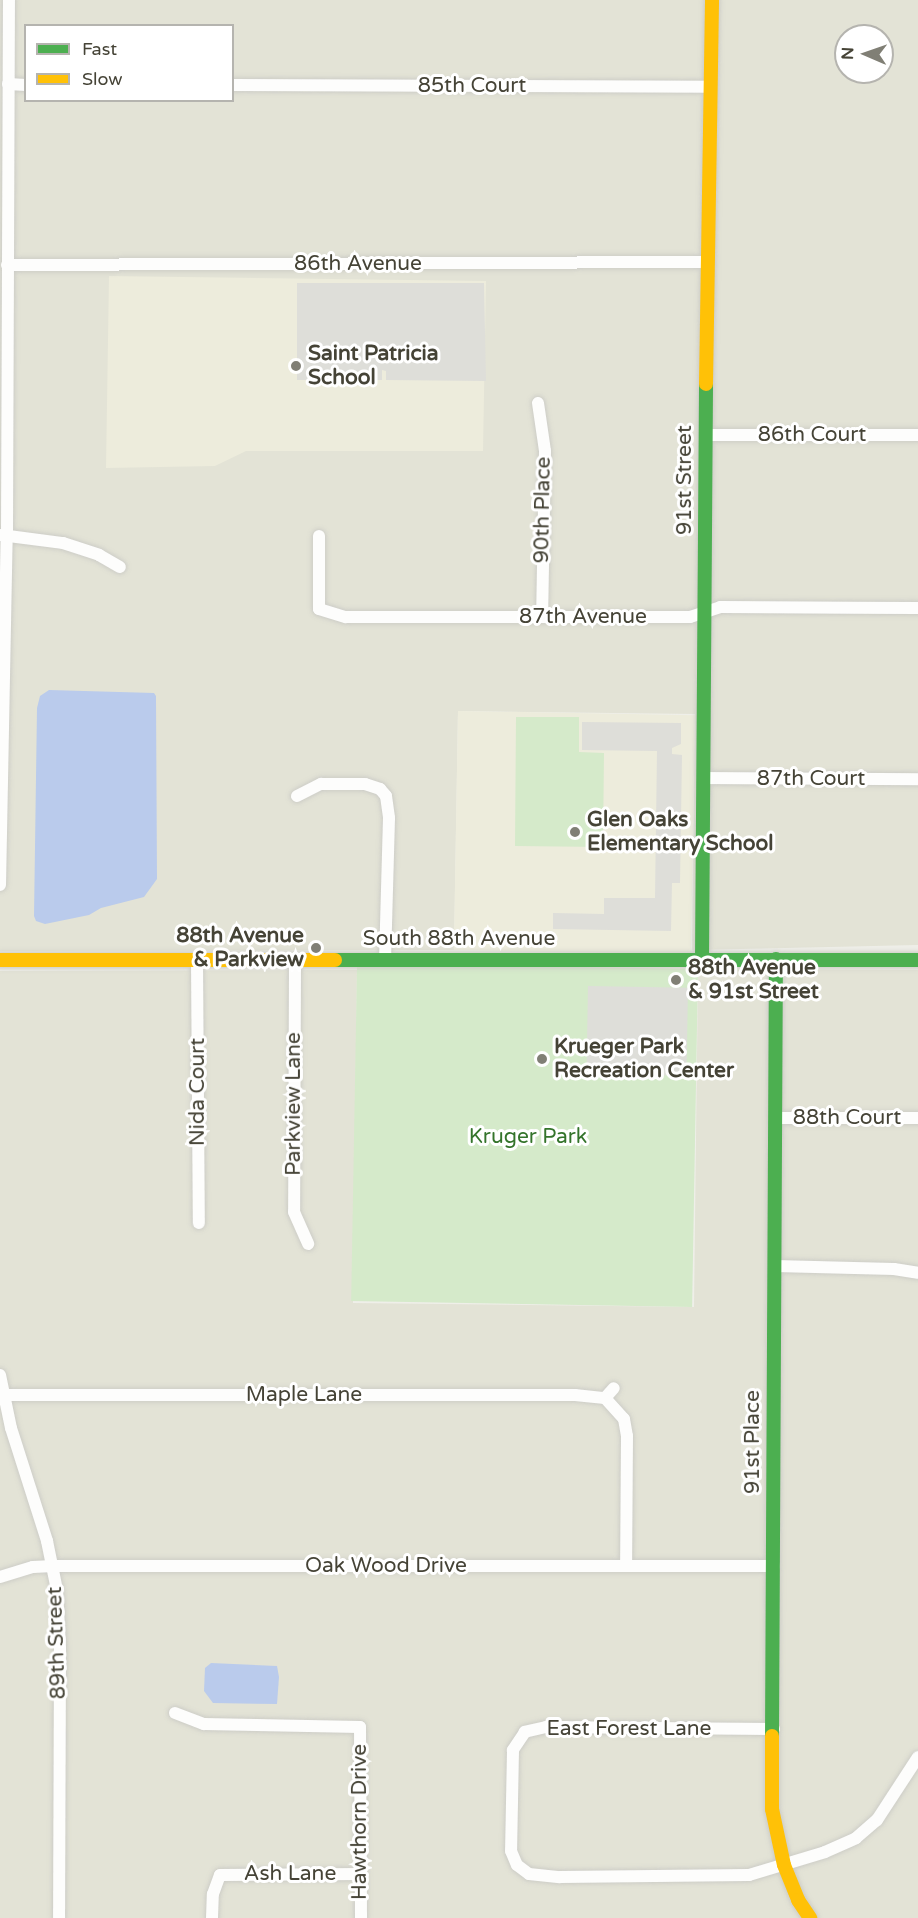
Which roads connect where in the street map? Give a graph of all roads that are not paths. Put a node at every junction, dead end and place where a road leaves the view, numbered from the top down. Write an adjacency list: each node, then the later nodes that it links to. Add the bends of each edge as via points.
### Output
1 (9, 0): 3 (street)
2 (712, 0): 6 (street, 91st Street)
3 (8, 84): 4 (street); 7 (street)
4 (24, 85)
5 (234, 85): 6 (street, 85th Court)
6 (711, 87): 8 (street, 91st Street)
7 (4, 175): 9 (street)
8 (708, 262): 9 (street, 86th Avenue); 11 (street, 91st Street)
9 (7, 265): 13 (street)
10 (538, 403): 18 (street, 90th Place, via 545,452)
11 (705, 435): 12 (street, 86th Court); 17 (street, 91st Street)
12 (918, 435)
13 (4, 535): 15 (street, via 63,543); 19 (street)
14 (319, 536): 18 (street, 87th Avenue, via 320,609 346,617)
15 (120, 567)
16 (918, 608): 17 (street, 87th Avenue, via 720,607)
17 (706, 611): 18 (street, 87th Avenue, via 690,617); 20 (street, 91st Street)
18 (542, 617)
19 (2, 723): 23 (street)
20 (704, 778): 21 (street, 87th Court); 29 (street, 91st Street)
21 (918, 779)
22 (297, 796): 28 (street, via 321,784 365,784 380,789 386,796 389,818)
23 (0, 885)
24 (776, 959): 29 (street, South 88th Avenue); 30 (street, South 88th Avenue); 31 (street, 91st Place)
25 (0, 960): 26 (street, South 88th Avenue)
26 (197, 960): 27 (street, South 88th Avenue); 33 (street, Nida Court)
27 (295, 960): 28 (street, South 88th Avenue); 34 (street, Parkview Lane, via 294,1212)
28 (385, 960): 29 (street, South 88th Avenue)
29 (702, 960)
30 (918, 960)
31 (776, 1118): 32 (street, 88th Court); 35 (street, 91st Place)
32 (918, 1118)
33 (199, 1224)
34 (308, 1244)
35 (775, 1266): 36 (street); 43 (street, 91st Place)
36 (918, 1273)
37 (0, 1375): 39 (street, 89th Street)
38 (614, 1388): 40 (street)
39 (3, 1395): 40 (street, Maple Lane); 42 (street, 89th Street)
40 (605, 1398): 41 (street, via 624,1419 627,1436)
41 (626, 1565): 42 (street, Oak Wood Drive); 43 (street, Oak Wood Drive)
42 (53, 1566): 44 (street, Oak Wood Drive); 50 (street, 89th Street, via 60,1648)
43 (774, 1566): 46 (street, 91st Place)
44 (0, 1577)
45 (175, 1713): 49 (street, Hawthorn Drive, via 204,1724 360,1727)
46 (774, 1729): 48 (street, 91st Place, via 772,1809); 48 (street, East Forest Lane, via 546,1727 525,1732 513,1750 511,1851 517,1865 529,1874 560,1877 731,1877)
47 (918, 1757): 48 (street, East Forest Lane, via 885,1809 865,1831 825,1852)
48 (784, 1865): 53 (street, 91st Place)
49 (361, 1874): 51 (street, Ash Lane, via 220,1875 213,1894); 52 (street, Hawthorn Drive)
50 (59, 1918)
51 (213, 1918)
52 (361, 1918)
53 (810, 1918)

